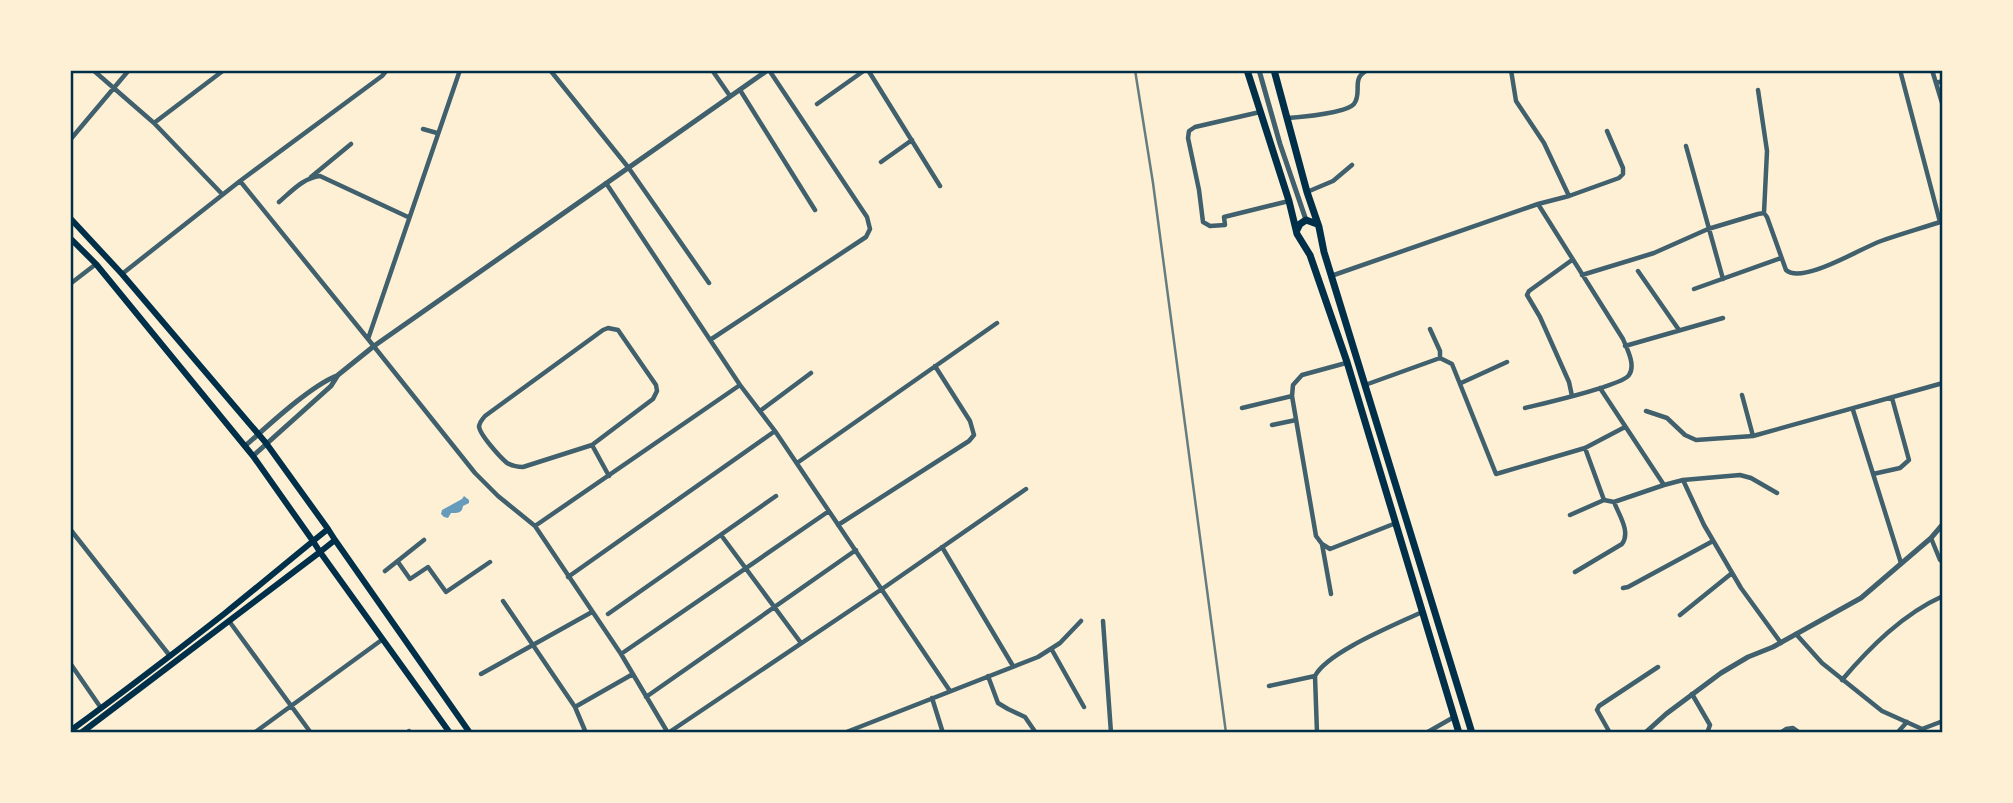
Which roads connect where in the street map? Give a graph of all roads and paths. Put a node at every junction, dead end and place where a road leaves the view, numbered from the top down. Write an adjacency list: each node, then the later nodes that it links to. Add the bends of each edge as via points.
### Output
1 (93, 70): 19 (street)
2 (129, 70): 19 (street)
3 (224, 70): 27 (street)
4 (387, 70): 39 (street)
5 (460, 70): 30 (street)
6 (550, 70): 37 (street)
7 (712, 70): 22 (street)
8 (769, 70): 20 (street); 75 (street, via 867,217 870,229 866,237)
9 (866, 70): 23 (street); 32 (street)
10 (1247, 70): 25 (main road)
11 (1259, 70): 52 (street)
12 (1275, 70): 26 (main road)
13 (1368, 70): 26 (street, via 1358,79 1356,98 1347,108)
14 (1511, 70): 44 (street, via 1516,100 1544,143)
15 (1900, 70): 53 (street)
16 (1932, 70): 18 (street)
17 (1943, 81): 18 (street)
18 (1936, 83): 24 (street)
19 (114, 88): 27 (street); 31 (street)
20 (740, 90): 22 (street); 48 (street)
21 (1758, 90): 49 (street, via 1767,151)
22 (730, 96): 37 (street)
23 (817, 104)
24 (1943, 106)
25 (1260, 112): 45 (main road); 45 (street, via 1189,131 1203,222 1225,225 1224,217)
26 (1287, 119): 42 (main road)
27 (154, 123): 43 (street)
28 (423, 129): 30 (street)
29 (1607, 131): 44 (street, via 1623,174)
30 (437, 133): 50 (street)
31 (70, 140)
32 (912, 140): 35 (street); 41 (street)
33 (351, 144): 38 (street)
34 (1686, 146): 55 (street)
35 (881, 162)
36 (1352, 164): 42 (street, via 1333,181)
37 (628, 167): 40 (street); 67 (street)
38 (311, 177): 46 (street); 50 (street, via 325,177)
39 (240, 181): 43 (street); 74 (street)
40 (606, 182): 75 (street); 76 (street)
41 (940, 186)
42 (1307, 192): 54 (main road)
43 (222, 194): 63 (street)
44 (1569, 196): 47 (street)
45 (1289, 201): 57 (main road)
46 (279, 202)
47 (1538, 204): 60 (street); 65 (street)
48 (814, 211)
49 (1764, 213): 55 (street); 59 (street)
50 (408, 217): 74 (street)
51 (70, 218): 63 (main road)
52 (1306, 220): 54 (main road); 57 (main road)
53 (1941, 222): 59 (street, via 1796,275 1786,270)
54 (1318, 225): 56 (main road)
55 (1708, 229): 64 (street, via 1654,253); 66 (street)
56 (1320, 233): 57 (main road, via 1312,242); 65 (main road)
57 (1298, 234): 79 (main road, via 1310,255)
58 (70, 238): 61 (main road)
59 (1781, 258): 66 (street)
60 (1572, 260): 64 (street); 91 (street, via 1527,295 1541,317)
61 (96, 264): 68 (street); 106 (main road)
62 (1638, 271): 73 (street)
63 (122, 274): 102 (main road)
64 (1581, 275): 77 (street)
65 (1332, 276): 87 (main road)
66 (1723, 279): 69 (street)
67 (709, 283)
68 (70, 284)
69 (1694, 289)
70 (1723, 318): 73 (street)
71 (997, 323): 81 (street)
72 (1430, 329): 78 (street)
73 (1680, 331): 77 (street)
74 (368, 339): 76 (street)
75 (709, 340): 86 (street)
76 (374, 346): 83 (street); 124 (street, via 475,473)
77 (1626, 346): 88 (street, via 1632,362 1628,377)
78 (1440, 358): 84 (street, via 1452,364); 87 (street)
79 (1347, 362): 90 (street, via 1302,375 1293,385); 121 (main road)
80 (1507, 362): 84 (street)
81 (935, 366): 109 (street); 123 (street, via 974,435)
82 (811, 373): 96 (street)
83 (338, 375): 102 (street); 104 (street)
84 (1461, 383): 107 (street, via 1496,474)
85 (1943, 383): 92 (street)
86 (740, 385): 96 (street); 111 (street)
87 (1365, 385): 204 (main road)
88 (1600, 388): 91 (street); 100 (street)
89 (1742, 395): 103 (street)
90 (1292, 396): 93 (street); 98 (street)
91 (1572, 396): 94 (street)
92 (1892, 398): 95 (street); 110 (street, via 1909,460 1900,468)
93 (1242, 408)
94 (1525, 408)
95 (1853, 410): 103 (street); 110 (street)
96 (760, 411): 101 (street)
97 (1646, 411): 103 (street, via 1667,418 1696,440)
98 (1296, 420): 99 (street); 133 (street, via 1316,536)
99 (1272, 425)
100 (1625, 427): 107 (street); 113 (street)
101 (775, 431): 109 (street); 145 (street)
102 (258, 434): 104 (main road); 106 (street)
103 (1753, 436)
104 (266, 443): 108 (street); 126 (main road)
105 (592, 445): 105 (street, via 653,399 657,391 614,328 603,330 485,416 479,428 514,467); 111 (street)
106 (245, 446): 108 (main road)
107 (1585, 448): 117 (street)
108 (253, 456): 131 (main road)
109 (797, 463): 119 (street)
110 (1873, 474): 140 (street)
111 (609, 476): 124 (street)
112 (1683, 480): 113 (street); 115 (street, via 1746,476); 132 (street)
113 (1664, 485): 118 (street)
114 (1026, 489): 134 (street)
115 (1777, 493)
116 (776, 496): 127 (street)
117 (1604, 500): 118 (street); 120 (street)
118 (1614, 502): 143 (street, via 1626,538)
119 (829, 511): 123 (street); 141 (street)
120 (1570, 515)
121 (1396, 523): 133 (street, via 1330,549); 153 (main road)
122 (1943, 524): 128 (street)
123 (838, 525): 135 (street)
124 (535, 526): 145 (street)
125 (70, 529): 166 (street)
126 (328, 529): 129 (main road); 131 (main road)
127 (721, 535): 141 (street); 154 (street)
128 (1931, 538): 139 (street); 140 (street)
129 (335, 540): 136 (main road); 194 (main road)
130 (424, 540): 137 (street)
131 (313, 541): 136 (main road); 166 (main road)
132 (1713, 541): 144 (street); 146 (street)
133 (1322, 544): 148 (street)
134 (942, 547): 147 (street); 168 (street)
135 (856, 550): 147 (street); 151 (street)
136 (320, 552): 156 (main road); 160 (main road)
137 (398, 562): 138 (street, via 410,579 428,567 446,592); 142 (street)
138 (490, 562)
139 (1943, 562)
140 (1901, 563): 159 (street, via 1861,597)
141 (745, 568): 151 (street); 165 (street)
142 (385, 571)
143 (1575, 572)
144 (1732, 573): 155 (street); 162 (street)
145 (568, 577): 152 (street)
146 (1623, 588)
147 (882, 589): 161 (street); 176 (street)
148 (1331, 593)
149 (1943, 596): 174 (street, via 1896,625)
150 (503, 601): 163 (street)
151 (774, 608): 161 (street); 178 (street)
152 (592, 612): 163 (street); 165 (street)
153 (1422, 612): 173 (street, via 1334,657); 184 (main road)
154 (607, 614)
155 (1680, 615)
156 (229, 621): 180 (street); 187 (main road)
157 (1081, 621): 164 (street)
158 (1103, 621): 200 (street)
159 (1796, 634): 162 (street); 174 (street)
160 (384, 638): 180 (street); 193 (main road)
161 (801, 643): 196 (street)
162 (1781, 643): 177 (street, via 1730,668)
163 (534, 645): 170 (street); 181 (street)
164 (1052, 650): 168 (street); 183 (street)
165 (621, 654): 171 (street)
166 (170, 656): 182 (main road)
167 (70, 663): 182 (street)
168 (1013, 666): 172 (street)
169 (1658, 667): 205 (street, via 1599,706 1598,715)
170 (481, 674)
171 (633, 674): 178 (street); 181 (street)
172 (988, 676): 176 (street); 199 (street, via 998,703 1026,717)
173 (1315, 676): 175 (street); 201 (street)
174 (1842, 680): 186 (street, via 1882,711)
175 (1269, 686)
176 (950, 691): 179 (street)
177 (1692, 694): 206 (street); 207 (street, via 1710,724)
178 (646, 697): 196 (street)
179 (932, 698): 197 (street); 198 (street)
180 (292, 704): 191 (street); 192 (street)
181 (575, 707): 195 (street)
182 (101, 708): 188 (main road)
183 (1084, 708)
184 (1454, 717): 202 (street); 203 (main road)
185 (1943, 721): 189 (street)
186 (1907, 722): 189 (street); 210 (street)
187 (92, 730): 190 (main road)
188 (70, 731)
189 (1923, 731)
190 (81, 733)
191 (254, 733)
192 (311, 733)
193 (450, 733)
194 (470, 733)
195 (586, 733)
196 (668, 733)
197 (844, 733)
198 (943, 733)
199 (1037, 733)
200 (1111, 733)
201 (1317, 733)
202 (1426, 733)
203 (1459, 733)
204 (1472, 733)
205 (1610, 733)
206 (1645, 733)
207 (1707, 733)
208 (1780, 733): 209 (street, via 1793,728)
209 (1800, 733)
210 (1897, 733)

